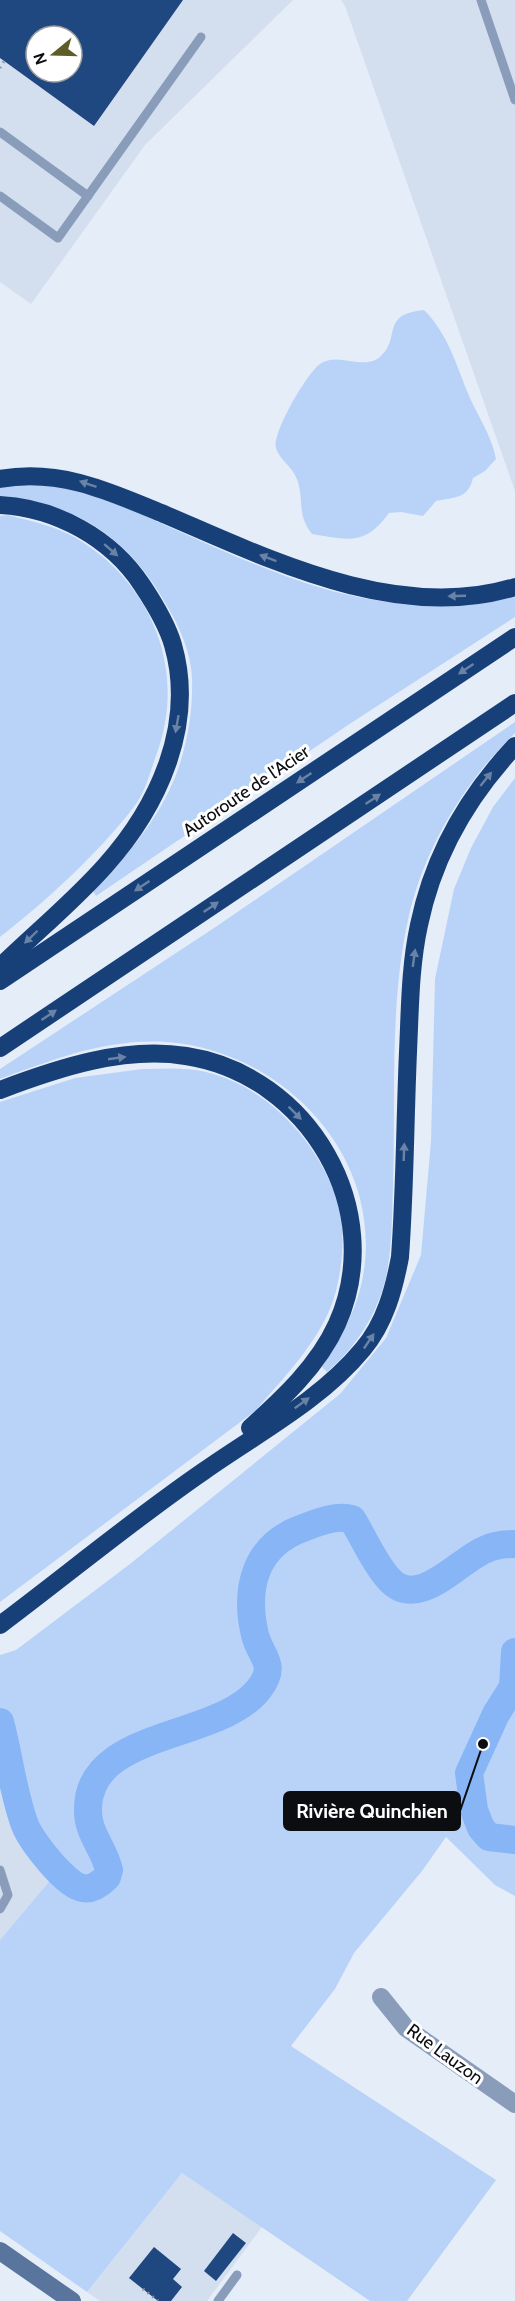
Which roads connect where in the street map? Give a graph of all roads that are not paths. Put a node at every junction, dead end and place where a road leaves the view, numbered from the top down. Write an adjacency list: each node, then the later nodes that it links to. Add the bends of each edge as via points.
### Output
1 (481, 0): 3 (lane)
2 (201, 37): 6 (lane)
3 (515, 100)
4 (0, 132): 6 (lane)
5 (0, 196): 6 (lane, via 58,238)
6 (88, 196)
7 (0, 479): 9 (highway, one-way to 7, via 484,594 436,597 354,586 276,562 81,481 30,475)
8 (0, 505): 13 (highway, one-way to 13, via 34,511 75,526 110,548 126,564 152,601 173,644 180,689 179,715 169,759 137,827 89,884)
9 (515, 587)
10 (515, 637): 14 (highway, Autoroute de l'Acier, one-way to 14)
11 (515, 704): 15 (highway, one-way to 11)
12 (515, 746): 17 (highway, one-way to 12, via 336,1377 365,1347 387,1307 400,1257 410,1005 419,924 454,829 484,782)
13 (0, 967)
14 (0, 981)
15 (0, 1048)
16 (0, 1090): 17 (highway, one-way to 17, via 49,1072 122,1057 164,1054 208,1060 253,1080 279,1099 306,1124 334,1167 347,1199 354,1233 350,1284 336,1325 298,1382)
17 (202, 1472): 18 (highway)
18 (0, 1625)
19 (0, 1870): 20 (lane, via 8,1895)
20 (0, 1909)
21 (381, 1997): 22 (street, Rue Lauzon, via 410,2031)
22 (515, 2104)
23 (0, 2251): 25 (street)
24 (237, 2275): 26 (lane)
25 (72, 2301)
26 (218, 2301)

